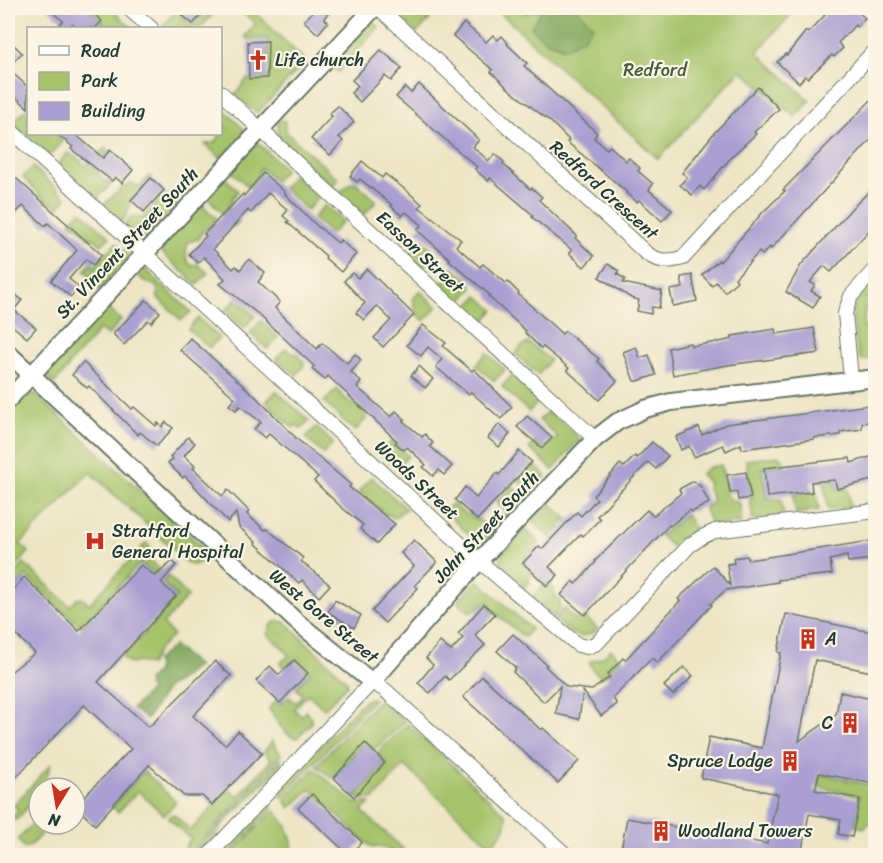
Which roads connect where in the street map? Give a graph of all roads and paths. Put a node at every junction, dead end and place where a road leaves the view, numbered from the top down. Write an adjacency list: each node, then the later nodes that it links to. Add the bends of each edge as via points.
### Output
1 (128, 8): 4 (street)
2 (374, 8): 8 (street, St. Vincent Street South)
3 (379, 8): 5 (street, Redford Crescent, via 646,253 664,261 683,258)
4 (150, 27)
5 (876, 50)
6 (222, 94): 8 (street, Easson Street)
7 (8, 128): 9 (street, Woods Street)
8 (261, 129): 9 (street, St. Vincent Street South); 16 (street, Easson Street)
9 (144, 254): 12 (street, St. Vincent Street South); 18 (street, Woods Street)
10 (876, 268): 14 (street, via 851,296 845,313)
11 (8, 353): 12 (street, West Gore Street)
12 (31, 375): 15 (street, St. Vincent Street South); 19 (street, West Gore Street, via 297,622)
13 (876, 378): 14 (street, John Street South)
14 (851, 379): 16 (street, John Street South, via 671,402 617,422)
15 (8, 400)
16 (595, 439): 18 (street, John Street South)
17 (876, 511): 18 (street, Woods Street, via 715,531 702,537 597,643 586,647 578,645)
18 (479, 561): 19 (street, John Street South)
19 (372, 682): 20 (street, John Street South); 21 (street, West Gore Street)
20 (208, 855)
21 (567, 855)

